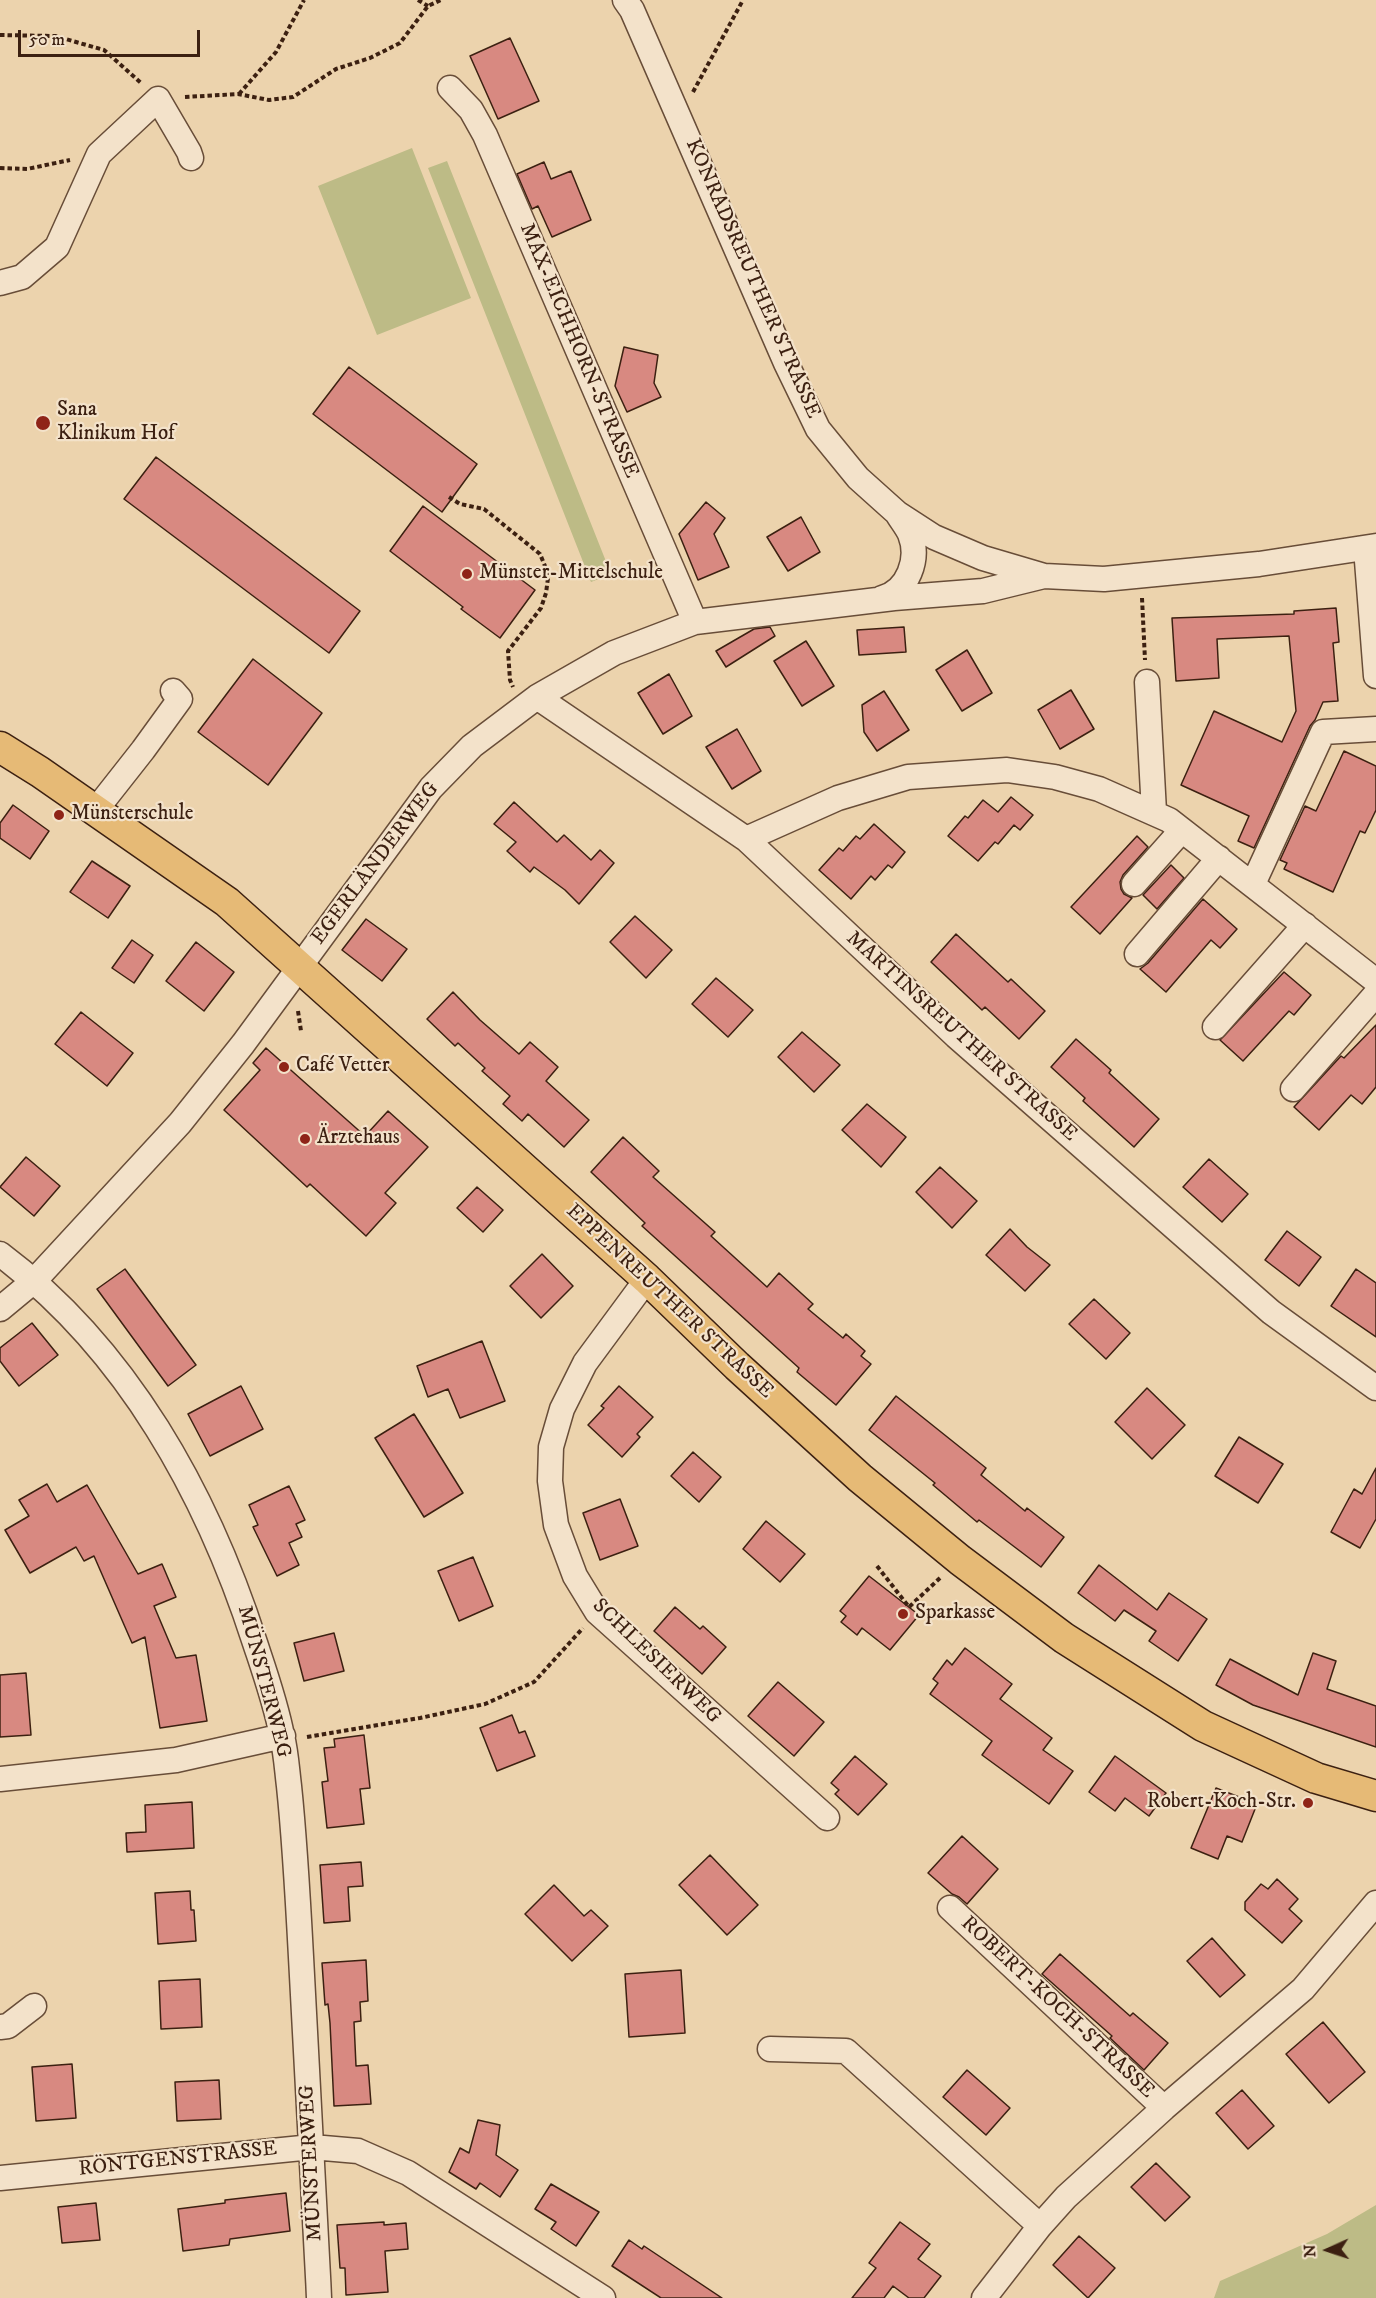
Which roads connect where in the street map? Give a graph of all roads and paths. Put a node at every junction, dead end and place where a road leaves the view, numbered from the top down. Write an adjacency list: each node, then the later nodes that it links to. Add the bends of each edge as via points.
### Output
1 (304, 0): 9 (path, via 276,52)
2 (418, 0): 6 (path)
3 (441, 0): 6 (path)
4 (625, 0): 11 (street, KONRADSREUTHER STRASSE)
5 (743, 0): 11 (path, via 700,83 687,101)
6 (428, 6): 9 (path, via 400,43 336,69 293,98 269,100)
7 (0, 35): 10 (path, via 55,36 104,50)
8 (450, 88): 22 (street, MAX-EICHHORN-STRASSE, via 471,110 485,135)
9 (238, 94): 10 (path)
10 (158, 99): 12 (street); 13 (street)
11 (676, 107): 17 (street, KONRADSREUTHER STRASSE, via 818,429 858,478)
12 (99, 154): 14 (path, via 27,169); 15 (street, via 57,247 22,277)
13 (191, 158)
14 (0, 168)
15 (0, 283)
16 (449, 496): 26 (path, via 460,504 484,509 540,554 545,566 548,579 541,608 508,651 510,680)
17 (897, 513): 19 (street, KONRADSREUTHER STRASSE, via 934,537 983,558); 21 (street, EGERLÄNDERWEG, via 910,535 911,568 899,590)
18 (1371, 547): 20 (street, KONRADSREUTHER STRASSE); 23 (street)
19 (1044, 576): 20 (street, KONRADSREUTHER STRASSE); 21 (street, EGERLÄNDERWEG, via 983,591)
20 (1141, 576): 24 (path)
21 (868, 602): 22 (street, EGERLÄNDERWEG)
22 (695, 622): 26 (street, EGERLÄNDERWEG, via 614,652)
23 (1376, 676)
24 (1147, 682): 30 (street)
25 (173, 691): 29 (street, via 180,699)
26 (530, 704): 32 (street, MARTINSREUTHER STRASSE); 38 (street, EGERLÄNDERWEG, via 472,746 431,789)
27 (1376, 729): 35 (street, via 1323,732)
28 (0, 747): 29 (main road, EPPENREUTHER STRASSE)
29 (95, 811): 38 (main road, EPPENREUTHER STRASSE, via 227,902)
30 (1154, 813): 31 (street); 32 (street, via 1099,789 1054,777 1007,770 965,771 908,777 848,795)
31 (1182, 830): 33 (street); 34 (street)
32 (746, 839): 47 (street, MARTINSREUTHER STRASSE, via 956,1036 1253,1296)
33 (1219, 858): 35 (street); 37 (street)
34 (1134, 884)
35 (1253, 884): 36 (street)
36 (1305, 925): 39 (street); 41 (street)
37 (1137, 954)
38 (298, 966): 44 (main road, EPPENREUTHER STRASSE); 45 (street, EGERLÄNDERWEG, via 180,1123)
39 (1376, 981)
40 (1376, 994): 42 (street)
41 (1215, 1027)
42 (1293, 1089)
43 (0, 1254): 45 (street, MÜNSTERWEG)
44 (647, 1279): 48 (main road, EPPENREUTHER STRASSE, via 860,1478); 50 (street, SCHLESIERWEG, via 585,1363 562,1409 551,1447 550,1480 556,1525 575,1576)
45 (35, 1280): 46 (street, EGERLÄNDERWEG); 51 (street, MÜNSTERWEG, via 110,1361 180,1467 212,1527 241,1598)
46 (0, 1309)
47 (1376, 1389)
48 (960, 1560): 49 (path, via 909,1607); 53 (main road, EPPENREUTHER STRASSE, via 1064,1638 1203,1726 1316,1778)
49 (877, 1566)
50 (597, 1612): 51 (path, via 534,1682 485,1704 305,1737); 54 (street, SCHLESIERWEG)
51 (283, 1736): 52 (street, via 176,1760); 61 (street, MÜNSTERWEG, via 296,1846)
52 (0, 1779)
53 (1376, 1796)
54 (827, 1818)
55 (1376, 1903): 60 (street, ROBERT-KOCH-STRASSE, via 1303,1989)
56 (950, 1908): 60 (street, ROBERT-KOCH-STRASSE)
57 (34, 2006): 58 (street, via 8,2026)
58 (0, 2027)
59 (770, 2049): 63 (street, via 846,2051)
60 (1164, 2108): 63 (street, ROBERT-KOCH-STRASSE, via 1066,2197)
61 (312, 2147): 62 (street, RÖNTGENSTRASSE); 64 (street, MÜNSTERWEG); 65 (street, RÖNTGENSTRASSE, via 358,2151 408,2173)
62 (0, 2178)
63 (1040, 2226): 66 (street, ROBERT-KOCH-STRASSE)
64 (319, 2298)
65 (603, 2298)
66 (984, 2298)

